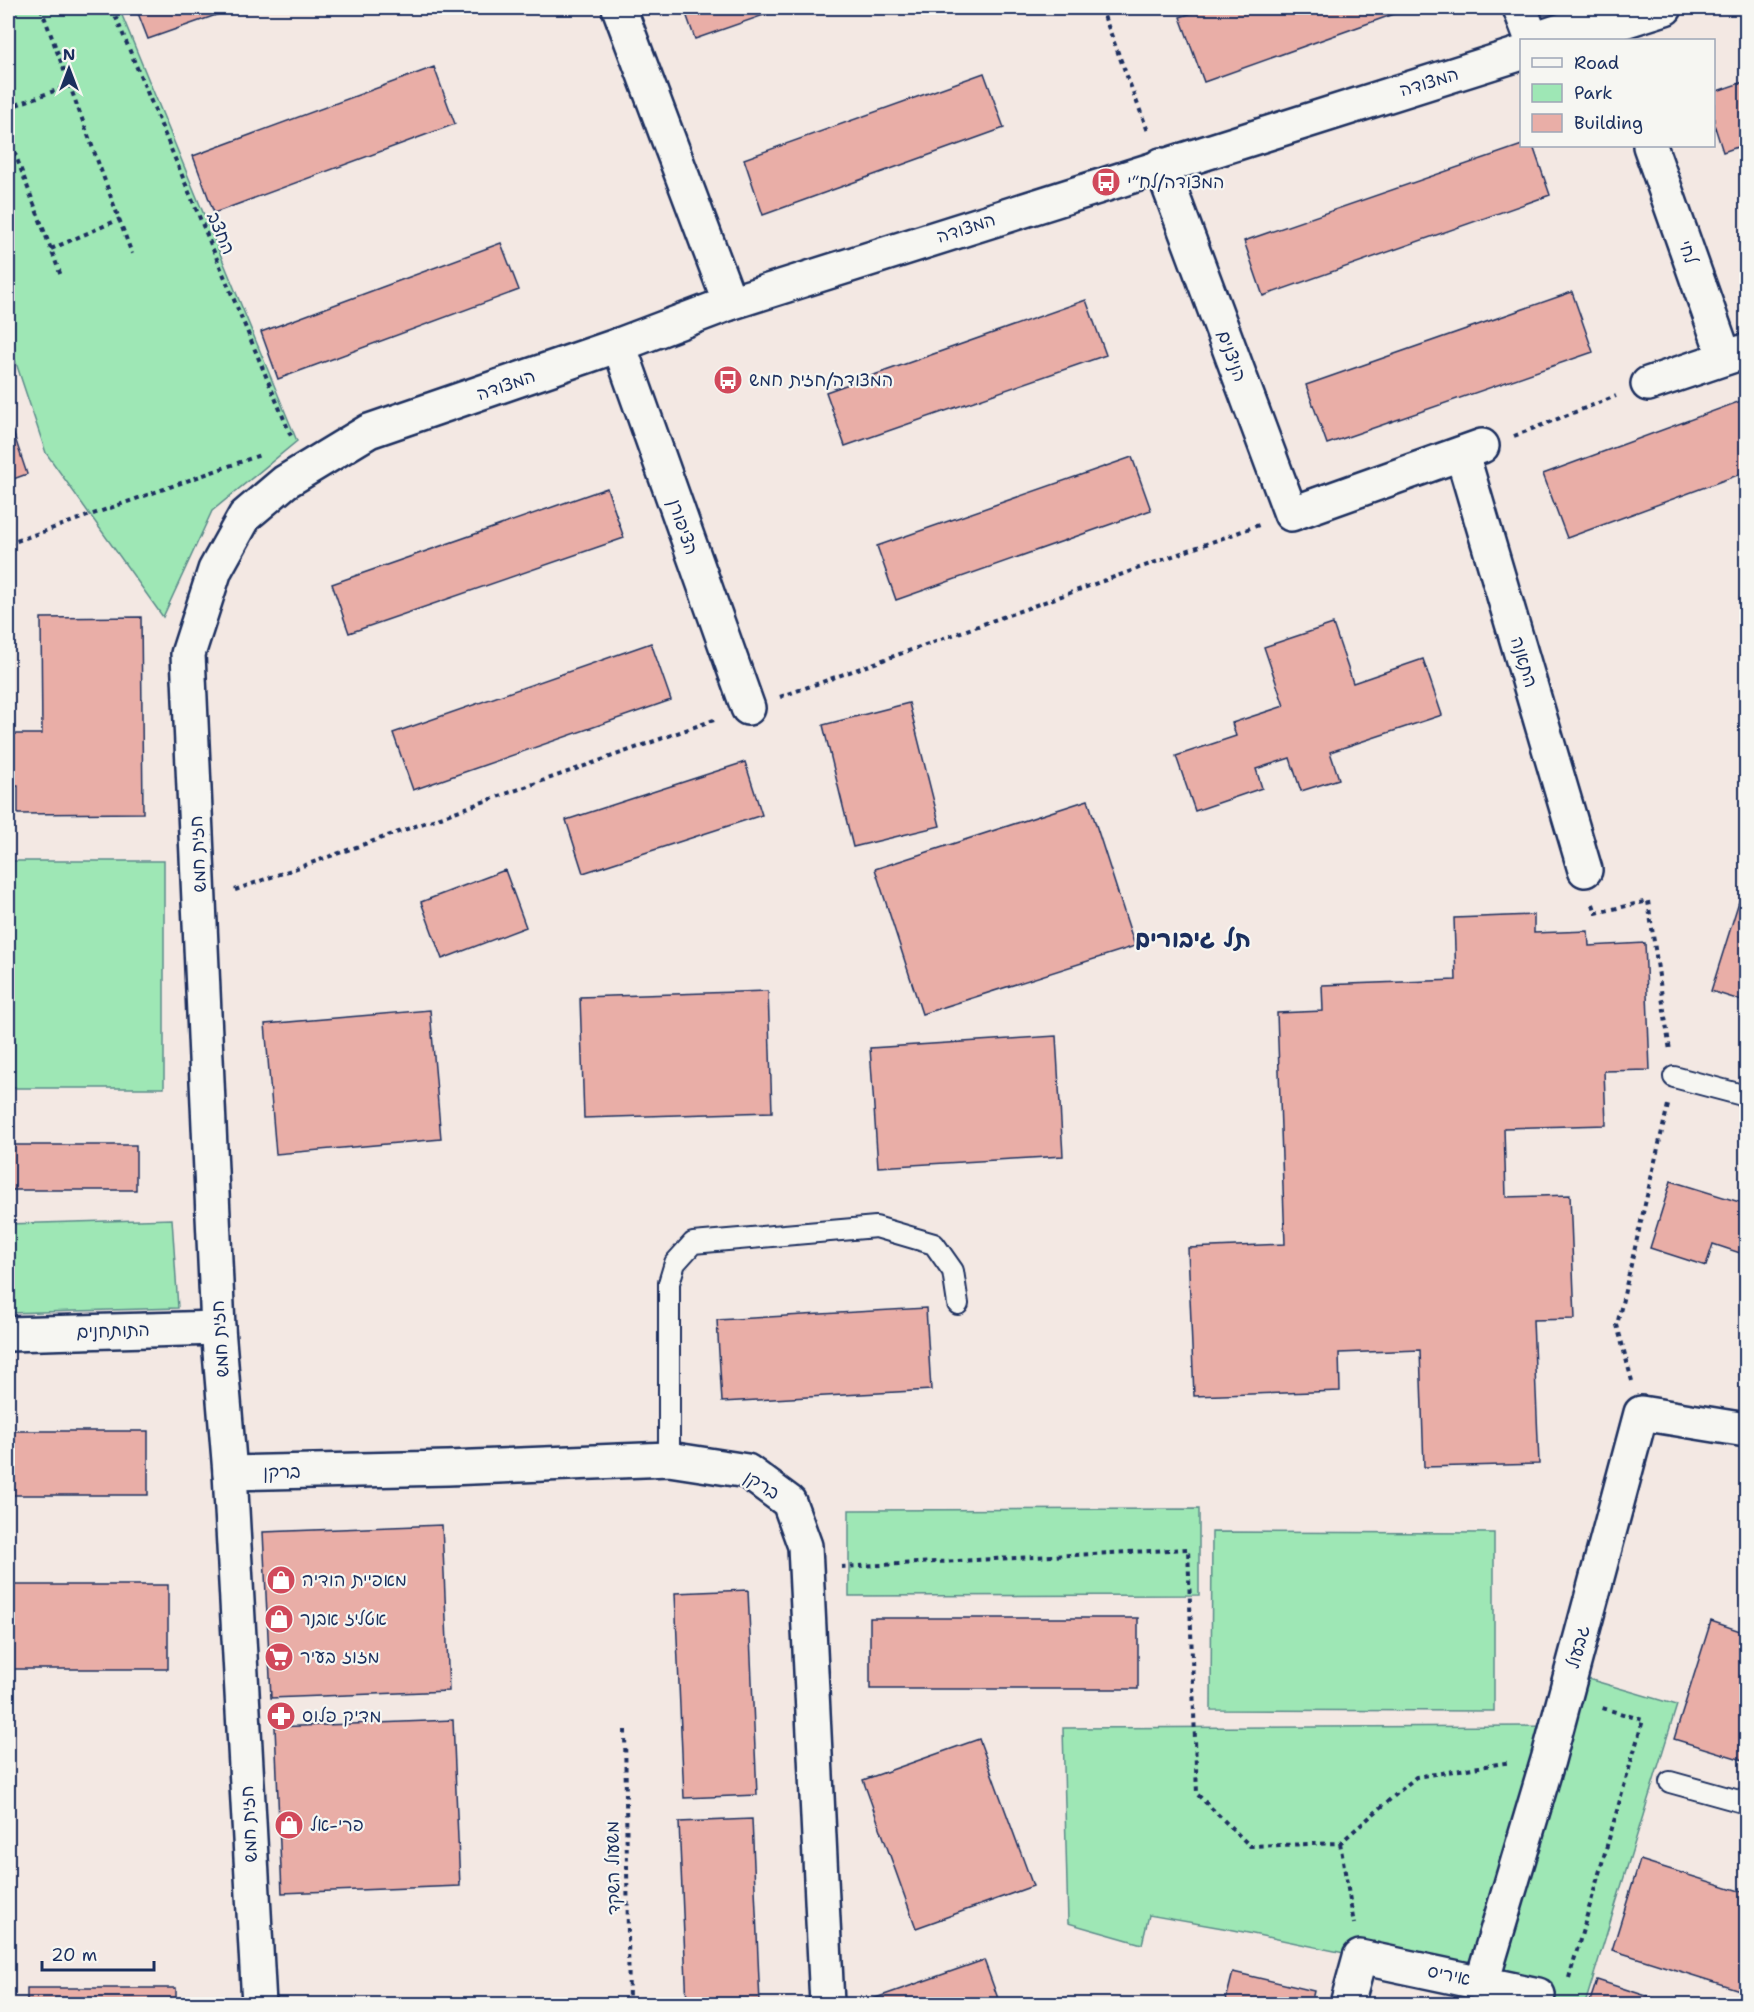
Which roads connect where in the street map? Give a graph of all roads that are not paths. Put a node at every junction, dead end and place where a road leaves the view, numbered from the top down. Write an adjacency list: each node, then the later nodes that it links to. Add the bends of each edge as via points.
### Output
1 (619, 8): 10 (street)
2 (1520, 8): 5 (street)
3 (1665, 8): 4 (street)
4 (1602, 36): 6 (street, via 1581,24)
5 (1532, 39)
6 (1542, 39)
7 (1520, 53): 9 (street, המצודה)
8 (1650, 147): 12 (street, לחי)
9 (1161, 165): 10 (street, המצודה); 15 (street, הניצנים, via 1291,514)
10 (730, 303): 11 (street, המצודה)
11 (619, 345): 14 (street, המצודה); 17 (street, הציפורן)
12 (1736, 354): 13 (street)
13 (1648, 384)
14 (414, 417): 16 (street, המצודה); 16 (street, המצודה, via 369,431 285,482)
15 (1472, 450): 18 (street, התאנה)
16 (253, 522): 22 (street, חזית חמש, via 233,579 190,674)
17 (748, 708)
18 (1585, 870)
19 (1674, 1077): 20 (lane)
20 (1746, 1096)
21 (958, 1304): 25 (lane, via 953,1271 934,1244 876,1227 693,1243 675,1263 669,1283)
22 (218, 1328): 23 (street, התותחנים); 26 (street, חזית חמש)
23 (8, 1334)
24 (1746, 1430): 29 (street, גבעול, via 1641,1413)
25 (669, 1459): 26 (street, ברקן); 32 (street, ברקן, via 747,1471 789,1502 805,1546)
26 (230, 1473): 31 (street, חזית חמש)
27 (1670, 1782): 28 (lane)
28 (1746, 1803)
29 (1482, 1982): 30 (street, איריס); 33 (street, איריס, via 1360,1957)
30 (1538, 1995)
31 (259, 2004)
32 (827, 2004)
33 (1347, 2004)

